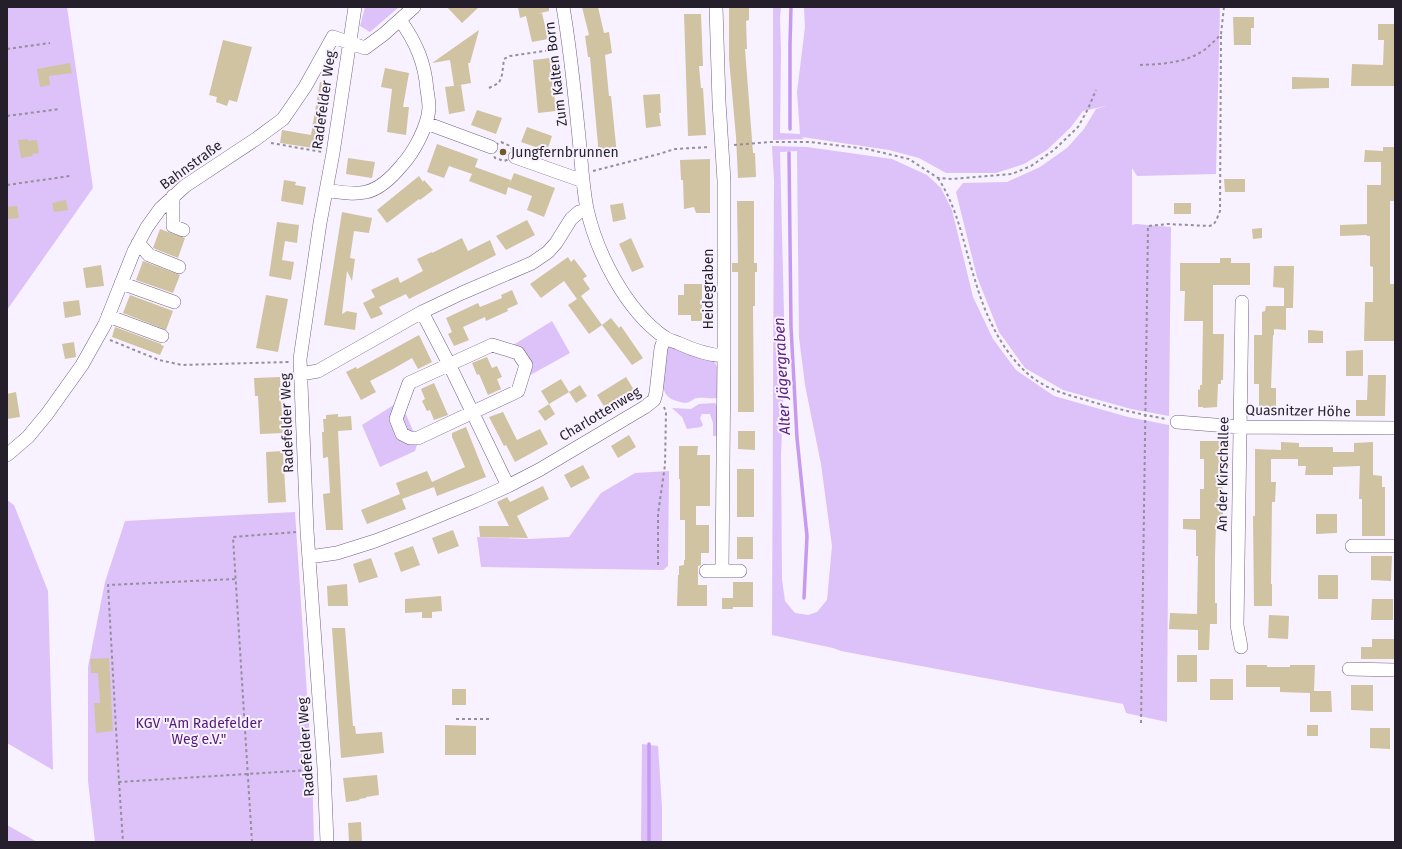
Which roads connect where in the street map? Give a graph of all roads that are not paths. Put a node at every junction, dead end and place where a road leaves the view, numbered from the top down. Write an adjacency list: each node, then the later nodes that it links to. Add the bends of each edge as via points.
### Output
1 (355, 7): 6 (street, Radefelder Weg)
2 (414, 7): 5 (street, Bahnstraße)
3 (563, 7): 10 (street, Zum Kalten Born, via 570,47)
4 (716, 7): 24 (street, Heidegraben, via 724,181)
5 (400, 20): 6 (street, Bahnstraße, via 365,48); 7 (street, via 422,58 429,108)
6 (349, 42): 11 (street, Radefelder Weg); 12 (street, Bahnstraße, via 333,37 305,87 283,119)
7 (426, 122): 8 (street); 11 (street, via 408,158 382,184 358,193)
8 (496, 149)
9 (510, 154): 10 (street)
10 (583, 177): 13 (street, Zum Kalten Born)
11 (326, 190): 26 (street, Radefelder Weg)
12 (173, 196): 14 (street, via 173,226); 15 (street, Bahnstraße, via 160,209)
13 (587, 210): 20 (street, via 579,212 571,219 556,243 541,257); 23 (street, Zum Kalten Born, via 605,262 613,277 638,312)
14 (183, 230)
15 (138, 243): 16 (street, via 149,255); 17 (street, Bahnstraße)
16 (179, 267)
17 (121, 284): 18 (street); 21 (street, Bahnstraße)
18 (174, 302)
19 (1242, 302): 29 (street, An der Kirschallee)
20 (422, 312): 25 (street); 26 (street, via 318,371)
21 (108, 316): 22 (street); 31 (street, Bahnstraße, via 82,365 47,414 28,437)
22 (162, 336)
23 (665, 337): 24 (street, Zum Kalten Born, via 692,349); 32 (street, Charlottenweg, via 661,348 654,400)
24 (724, 356): 37 (street, Heidegraben)
25 (449, 364): 27 (street); 27 (street, via 492,345 518,353 526,365 518,391); 27 (street, via 409,383 396,419 402,434 418,438)
26 (300, 368): 35 (street, Radefelder Weg)
27 (473, 413): 32 (street)
28 (1177, 422): 29 (street, Quasnitzer Höhe)
29 (1240, 427): 30 (street, Quasnitzer Höhe); 39 (street, An der Kirschallee, via 1237,625)
30 (1395, 428)
31 (7, 455)
32 (508, 486): 35 (street, Charlottenweg, via 375,541 337,553)
33 (1352, 546): 34 (street)
34 (1395, 546)
35 (309, 557): 42 (street, Radefelder Weg)
36 (706, 570): 37 (street)
37 (722, 570): 38 (street)
38 (740, 571)
39 (1241, 647)
40 (1349, 669): 41 (street)
41 (1395, 670)
42 (327, 842)

